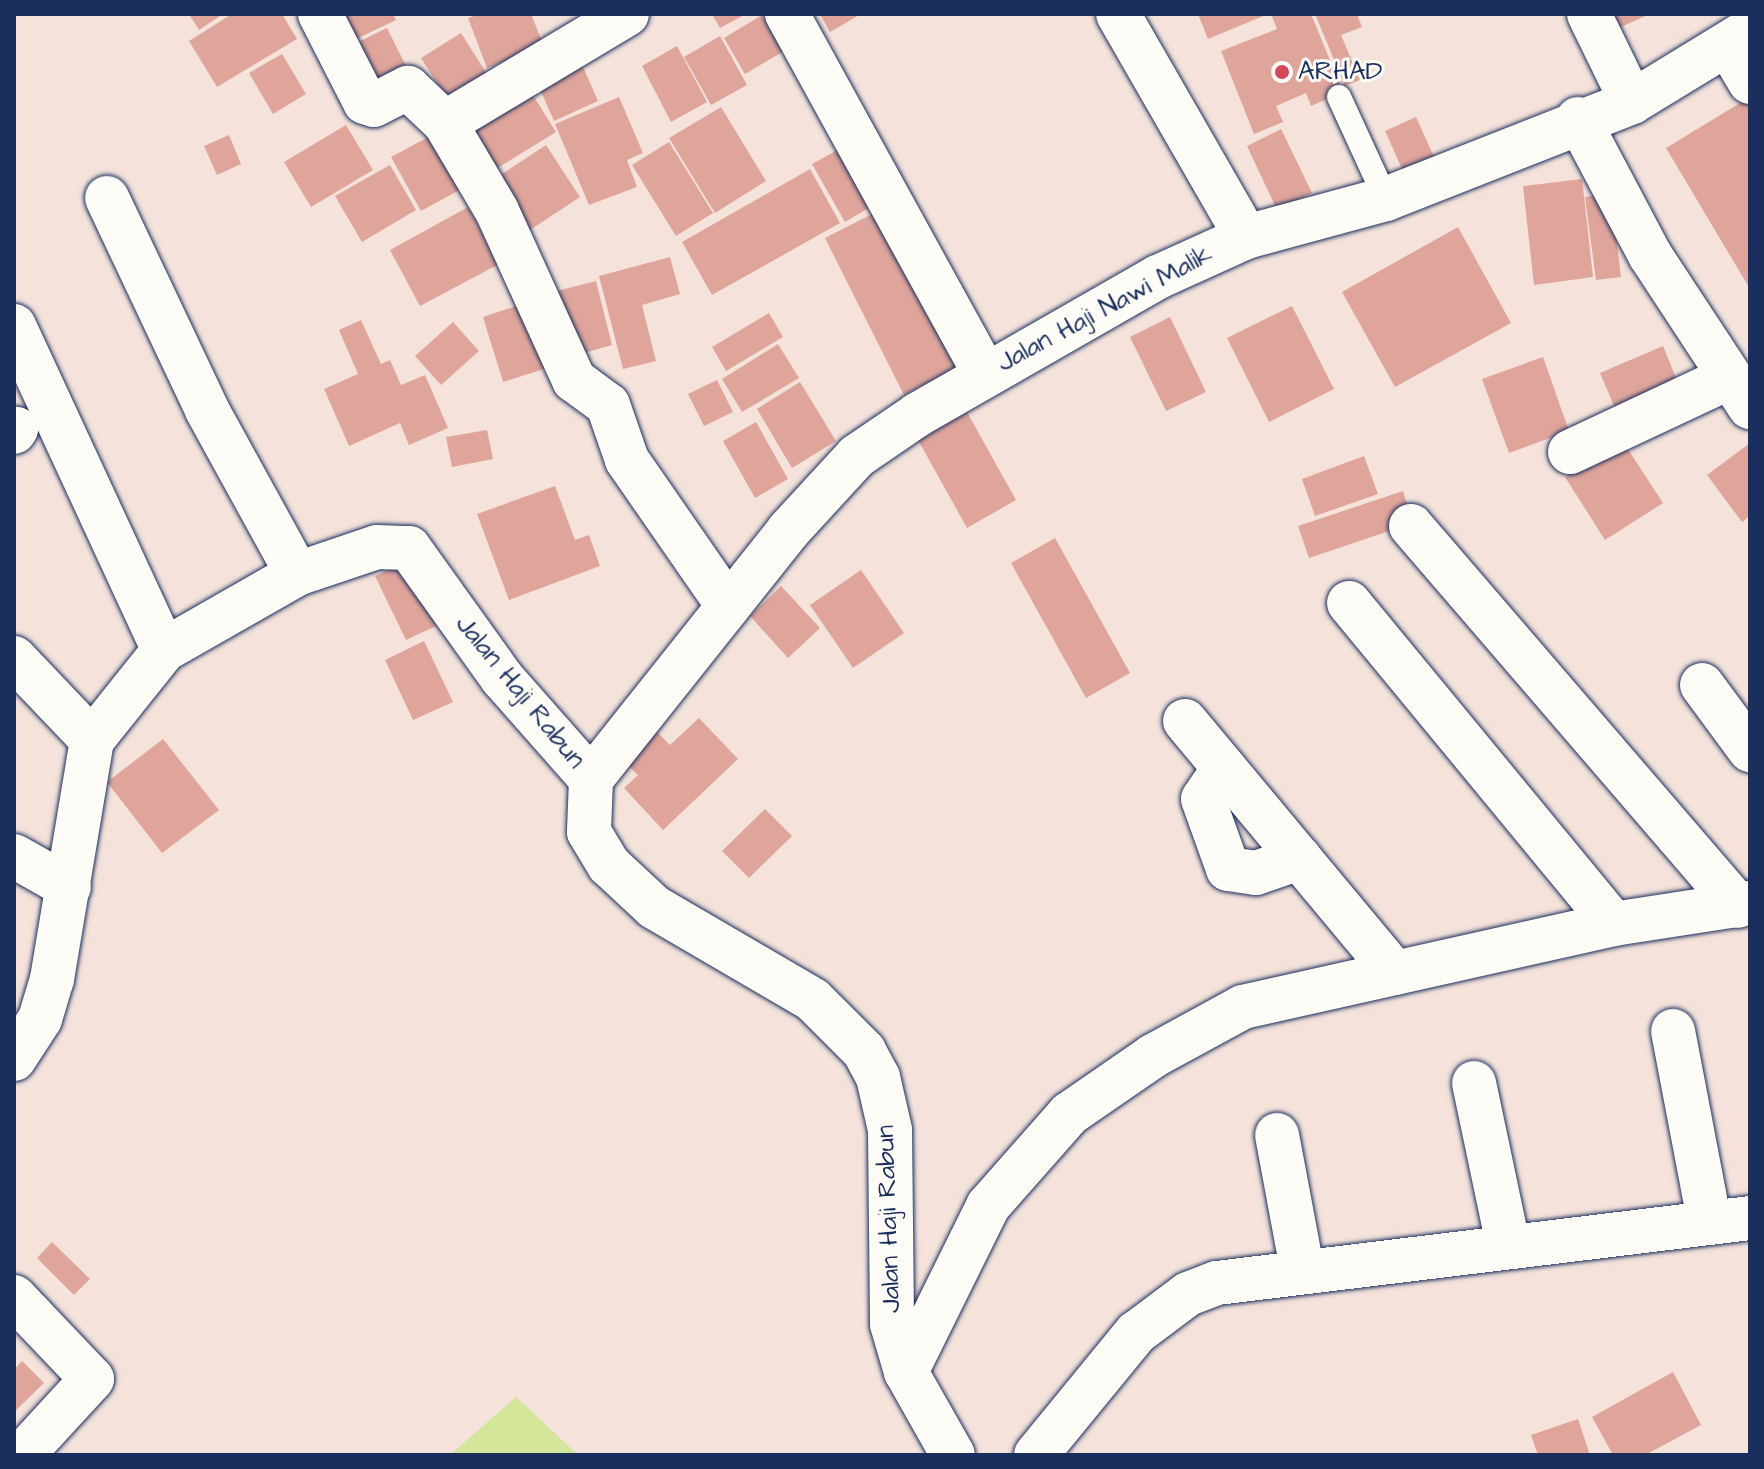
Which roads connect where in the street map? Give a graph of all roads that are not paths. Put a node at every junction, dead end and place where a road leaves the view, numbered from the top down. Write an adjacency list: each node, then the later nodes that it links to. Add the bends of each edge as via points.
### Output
1 (320, 14): 11 (street, via 365,102 374,105 408,88)
2 (627, 14): 11 (street)
3 (787, 14): 16 (street)
4 (1118, 14): 14 (street)
5 (1589, 14): 9 (street)
6 (1739, 37): 7 (street); 9 (street, Jalan Haji Nawi Malik)
7 (1750, 82)
8 (1339, 97): 13 (lane)
9 (1632, 102): 10 (street, Jalan Haji Nawi Malik)
10 (1578, 119): 13 (street, Jalan Haji Nawi Malik); 17 (street)
11 (445, 123): 22 (street, via 497,211 574,380 608,405 627,460)
12 (107, 198): 20 (street, via 207,410)
13 (1386, 199): 14 (street, Jalan Haji Nawi Malik)
14 (1246, 237): 16 (street, Jalan Haji Nawi Malik)
15 (14, 326): 23 (street)
16 (984, 373): 22 (street, Jalan Haji Nawi Malik, via 857,456)
17 (1738, 393): 18 (street)
18 (1570, 452)
19 (1411, 526): 34 (street)
20 (297, 574): 23 (street, Jalan Haji Rabun); 30 (street, Jalan Haji Rabun, via 377,547 409,548 502,678)
21 (1349, 603): 35 (street)
22 (728, 606): 30 (street, Jalan Haji Nawi Malik)
23 (164, 650): 27 (street, Jalan Haji Rabun)
24 (14, 658): 27 (street)
25 (1702, 685): 28 (street)
26 (1185, 721): 29 (street)
27 (92, 740): 33 (street, Jalan Haji Rabun)
28 (1750, 750)
29 (1224, 768): 32 (street); 32 (street, via 1203,799 1228,869 1256,873)
30 (591, 779): 45 (street, Jalan Haji Rabun, via 589,832 617,874 654,907 813,1000 878,1077 890,1130 892,1324)
31 (14, 856): 33 (street)
32 (1299, 858): 36 (street)
33 (69, 887): 38 (street, Jalan Haji Rabun, via 40,1019)
34 (1744, 905): 35 (street)
35 (1614, 924): 36 (street)
36 (1395, 973): 45 (street, via 1243,1007 1069,1114 988,1206)
37 (1673, 1031): 41 (street)
38 (14, 1059)
39 (1474, 1083): 42 (street)
40 (1277, 1135): 43 (street)
41 (1729, 1219): 42 (street)
42 (1508, 1244): 43 (street)
43 (1302, 1269): 48 (street, via 1188,1294 1116,1352)
44 (14, 1297): 46 (street, via 92,1379)
45 (906, 1372): 47 (street, Jalan Haji Rabun)
46 (22, 1455)
47 (953, 1455)
48 (1036, 1455)

